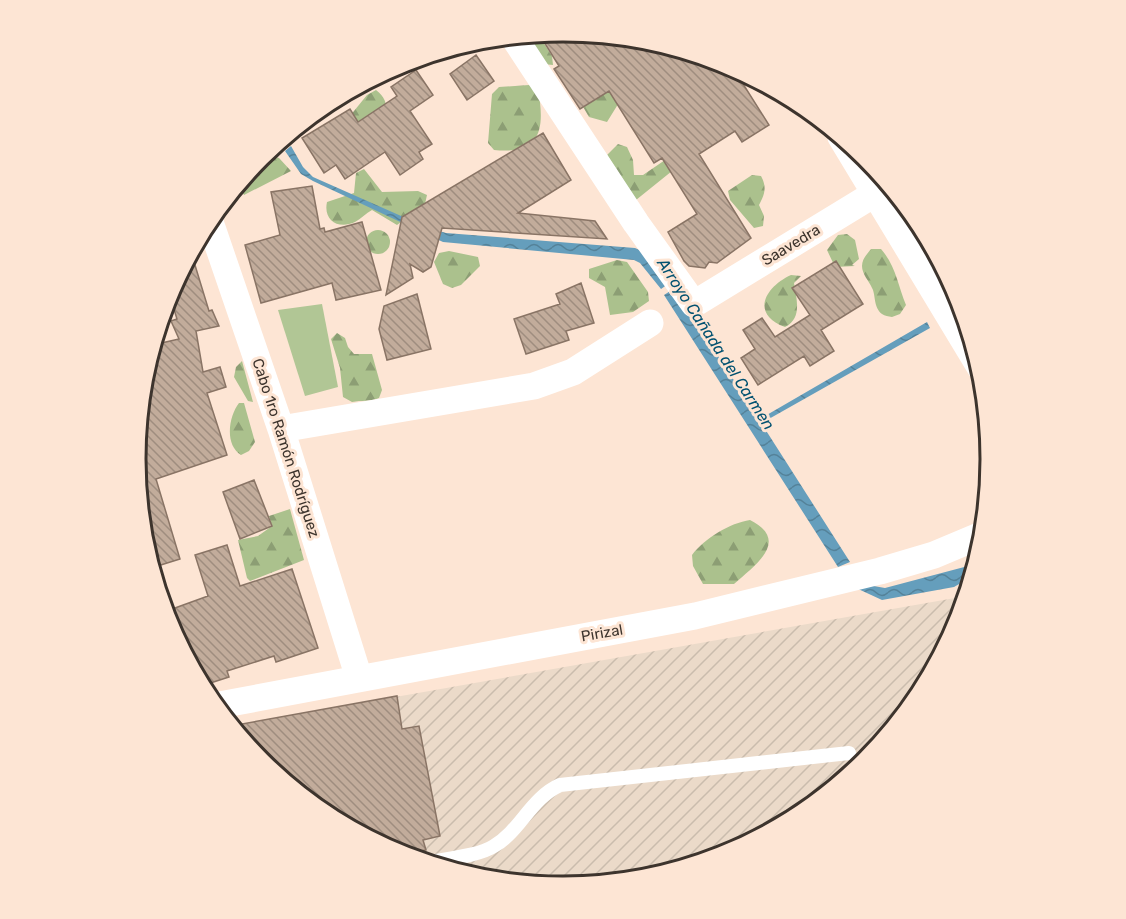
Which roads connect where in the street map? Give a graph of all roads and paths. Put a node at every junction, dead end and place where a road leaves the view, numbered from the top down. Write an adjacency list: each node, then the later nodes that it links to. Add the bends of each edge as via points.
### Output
1 (519, 45): 2 (street, Saavedra, via 694,304)
2 (882, 190)
3 (887, 196): 6 (street)
4 (213, 232): 7 (street, Cabo 1ro Ramón Rodríguez)
5 (650, 323): 7 (street, via 573,372 534,386)
6 (959, 329)
7 (281, 429): 9 (street, Cabo 1ro Ramón Rodríguez)
8 (972, 539): 9 (street, Pirizal, via 880,571 695,616)
9 (359, 678): 10 (street, Pirizal)
10 (225, 704)
11 (849, 753): 12 (lane, via 560,785 544,795 491,848)
12 (442, 859)

